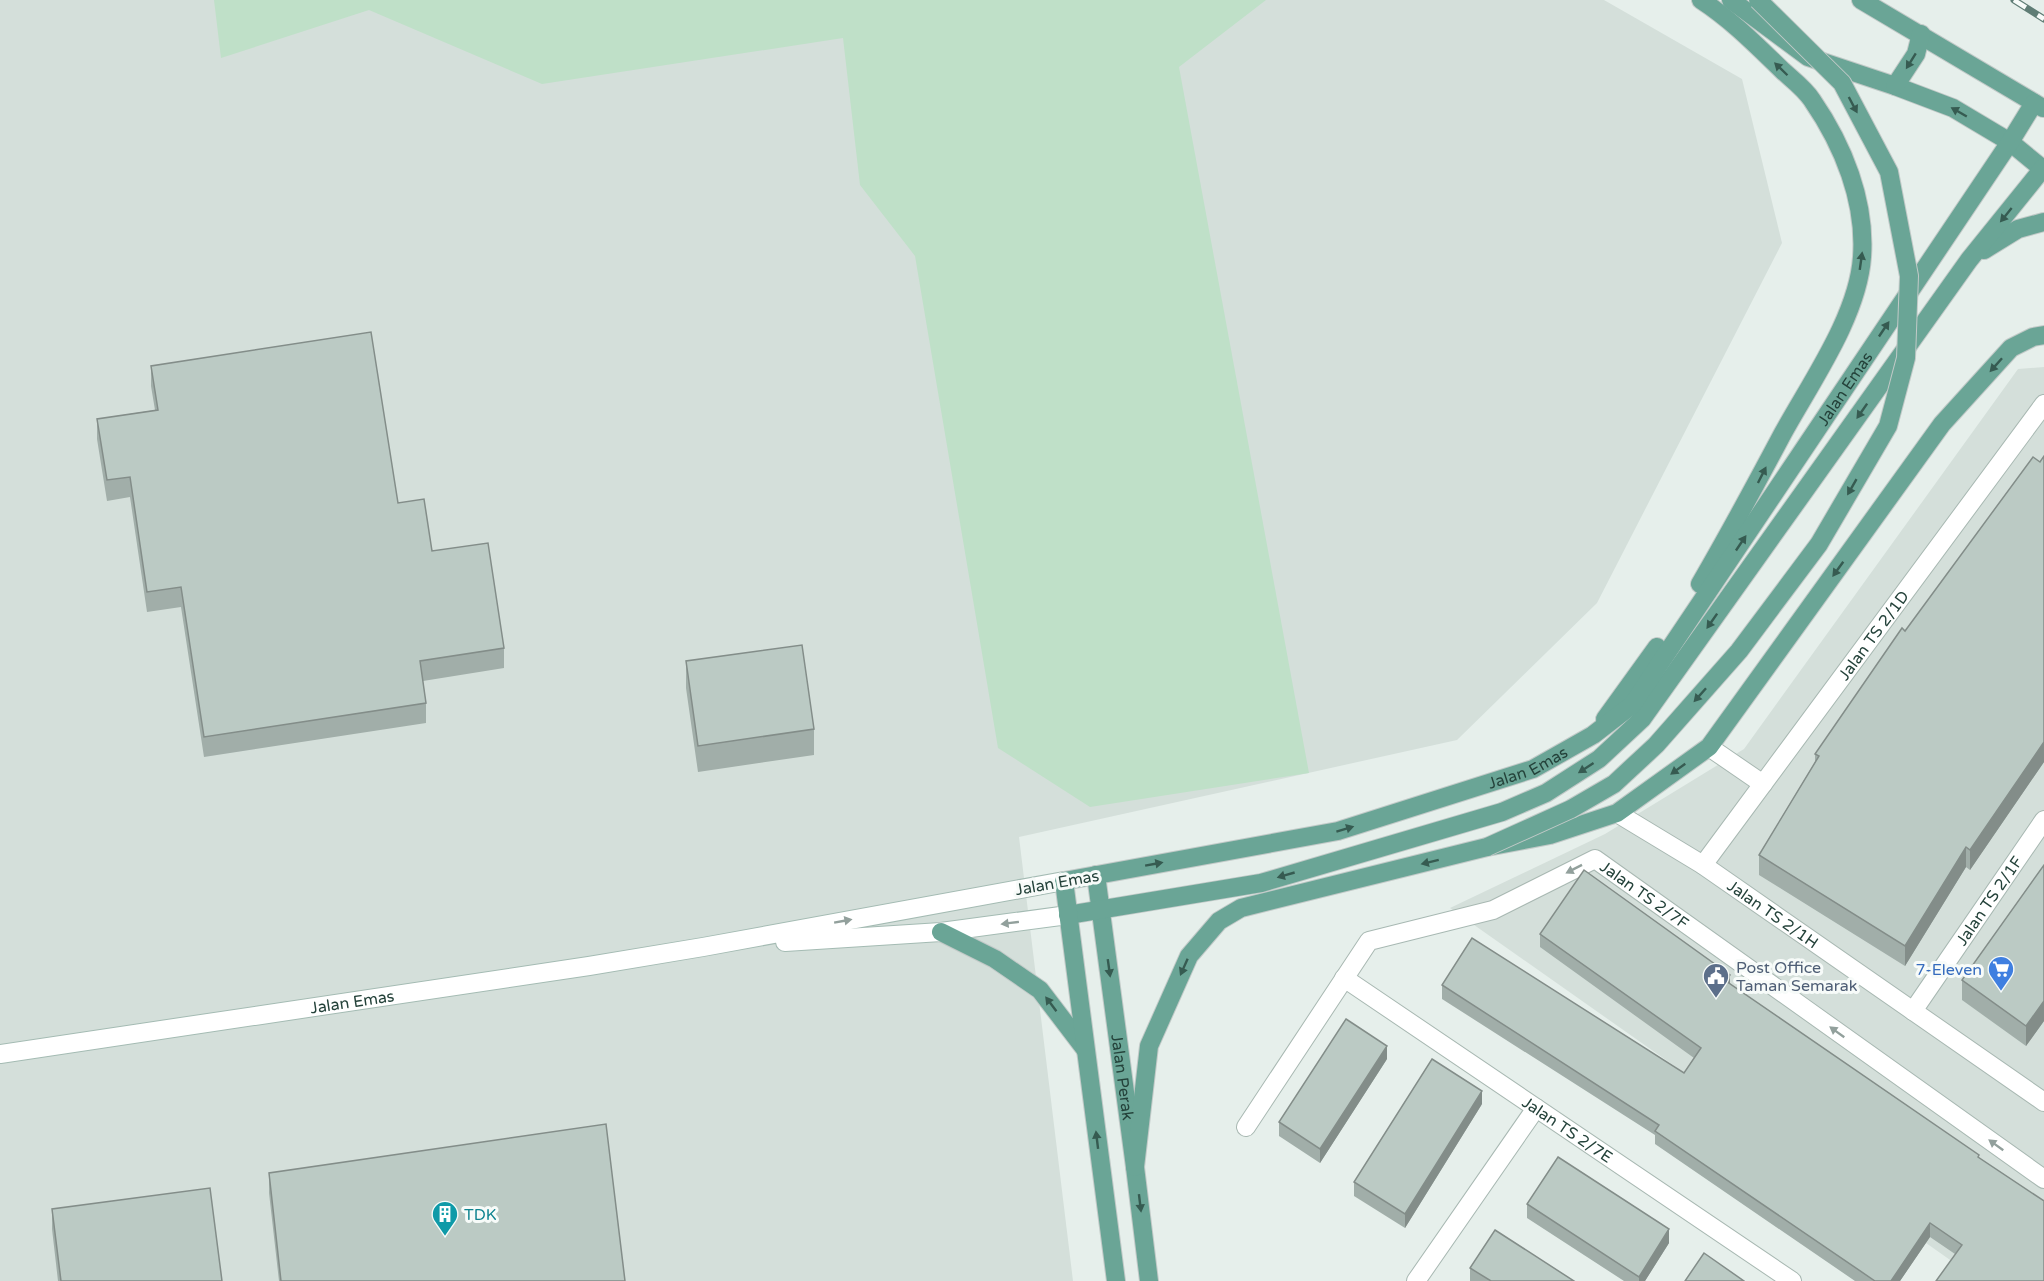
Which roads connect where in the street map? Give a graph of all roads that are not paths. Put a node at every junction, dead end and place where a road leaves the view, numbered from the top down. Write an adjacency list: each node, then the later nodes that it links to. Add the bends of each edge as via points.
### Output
1 (1701, 0): 14 (main road, one-way to 1, via 1690,601 1747,504 1843,324 1862,258 1863,224 1855,188 1840,149 1811,98 1728,18)
2 (1731, 0): 6 (main road, via 1808,57)
3 (1758, 0): 19 (main road, one-way to 19, bridge, via 1842,83 1889,172 1910,276 1906,358 1888,426 1819,544 1739,651 1656,745 1614,784 1571,809)
4 (1862, 0): 5 (main road)
5 (1921, 34): 6 (main road, one-way to 6, via 1916,54); 7 (main road)
6 (1895, 86): 8 (main road, one-way to 6, via 1953,108)
7 (2039, 106): 8 (main road, Jalan Emas)
8 (2010, 142): 9 (main road); 14 (main road, Jalan Emas, one-way to 8, via 1632,705)
9 (2044, 169): 11 (main road, Jalan Emas, one-way to 11)
10 (2044, 222): 11 (main road, via 2018,229)
11 (1969, 260): 23 (main road, Jalan Emas, one-way to 23, via 1642,719 1599,759 1546,793 1502,812 1261,883)
12 (2044, 335): 15 (main road, one-way to 15, via 2011,348 1942,424)
13 (2044, 404): 16 (street, Jalan TS 2/1D)
14 (1593, 735): 21 (main road, Jalan Emas, one-way to 14, via 1338,831 1533,769)
15 (1709, 747): 16 (street); 17 (main road, one-way to 17)
16 (1763, 783): 20 (street, Jalan TS 2/1D)
17 (1617, 813): 19 (main road, via 1550,835); 20 (street, Jalan TS 2/1H)
18 (2044, 820): 28 (street, Jalan TS 2/1F)
19 (1487, 847): 34 (main road, one-way to 34, via 1241,908 1219,921 1189,956 1149,1046)
20 (1703, 865): 28 (street, Jalan TS 2/1H)
21 (1096, 875): 22 (main road, Jalan Emas); 23 (main road, Jalan Perak)
22 (1064, 881): 24 (main road, Jalan Perak); 26 (street, Jalan Emas, one-way to 22)
23 (1102, 910): 24 (main road, Jalan Emas); 34 (main road, Jalan Perak, one-way to 34)
24 (1068, 915): 25 (street, Jalan Emas, one-way to 25); 29 (main road, Jalan Perak)
25 (941, 932): 26 (street, Jalan Emas); 29 (main road, one-way to 25, via 1040,990 995,959)
26 (703, 947): 30 (street, Jalan Emas)
27 (1344, 978): 32 (street, Jalan TS 2/7E); 33 (street, Jalan TS 2/7F); 35 (street, Jalan TS 2/7F, one-way to 27, via 1594,859 1492,910 1369,941)
28 (1913, 1011): 31 (street, Jalan TS 2/1H)
29 (1086, 1051): 36 (main road, Jalan Perak, one-way to 29)
30 (0, 1054)
31 (2044, 1102)
32 (1536, 1108): 38 (street); 39 (street, Jalan TS 2/7E)
33 (1246, 1127)
34 (1136, 1167): 37 (main road, Jalan Perak, one-way to 37)
35 (2044, 1179)
36 (1116, 1281)
37 (1149, 1281)
38 (1416, 1281)
39 (1792, 1281)

